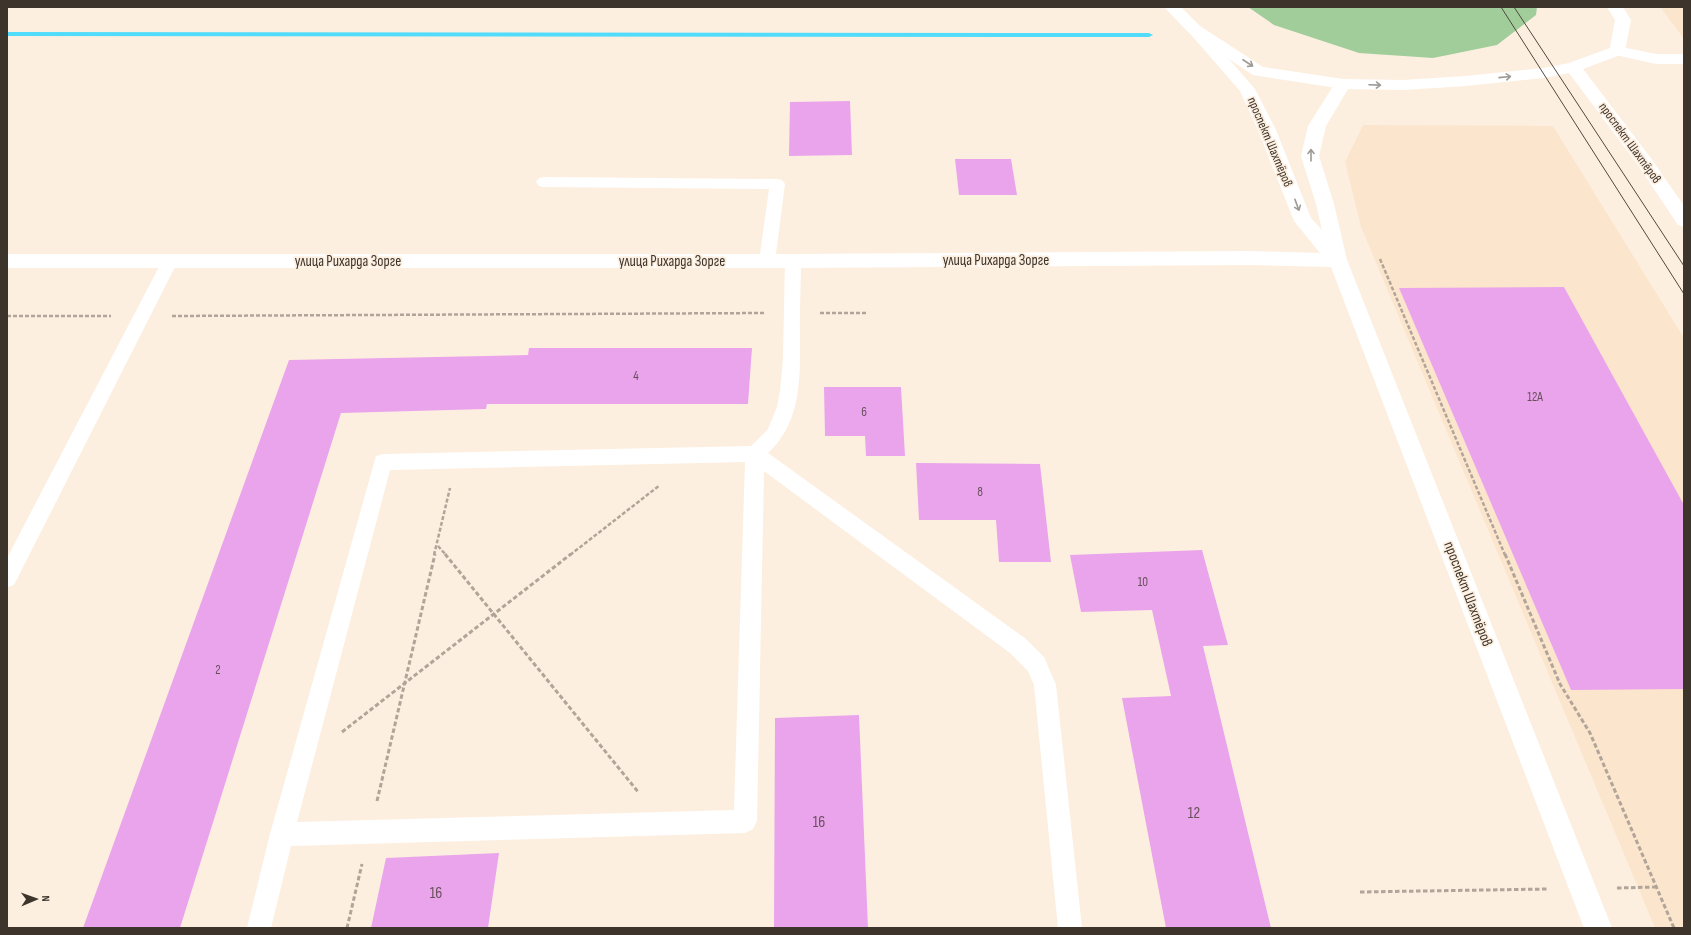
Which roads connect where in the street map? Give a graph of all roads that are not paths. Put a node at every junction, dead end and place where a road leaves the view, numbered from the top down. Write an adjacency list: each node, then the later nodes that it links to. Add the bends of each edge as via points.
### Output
1 (1172, 7): 3 (street)
2 (1615, 7): 4 (street, via 1623,20)
3 (1194, 29): 7 (street, one-way to 7, via 1259,70); 10 (street, проспект Шахтёров, one-way to 10, via 1247,89 1267,130 1303,222)
4 (1617, 51): 5 (street, via 1656,59); 6 (street)
5 (1684, 59)
6 (1574, 67): 7 (street, one-way to 6, via 1403,85 1466,81 1544,73); 9 (street, проспект Шахтёров)
7 (1343, 84): 10 (street, проспект Шахтёров, one-way to 7, via 1325,204 1310,156 1317,126)
8 (544, 182): 13 (lane, via 777,184)
9 (1684, 220)
10 (1338, 260): 14 (street, улица Рихарда Зорге, via 1233,258); 20 (street, проспект Шахтёров)
11 (7, 261): 12 (street, улица Рихарда Зорге)
12 (170, 261): 13 (street, улица Рихарда Зорге); 16 (lane)
13 (767, 261): 14 (street, улица Рихарда Зорге)
14 (793, 261): 15 (lane, via 790,385 784,414 775,435)
15 (755, 454): 17 (lane, via 383,462); 17 (lane, via 744,821); 19 (lane, via 1018,646 1036,664 1045,685)
16 (7, 578)
17 (282, 834): 18 (lane)
18 (259, 928)
19 (1070, 928)
20 (1598, 928)

